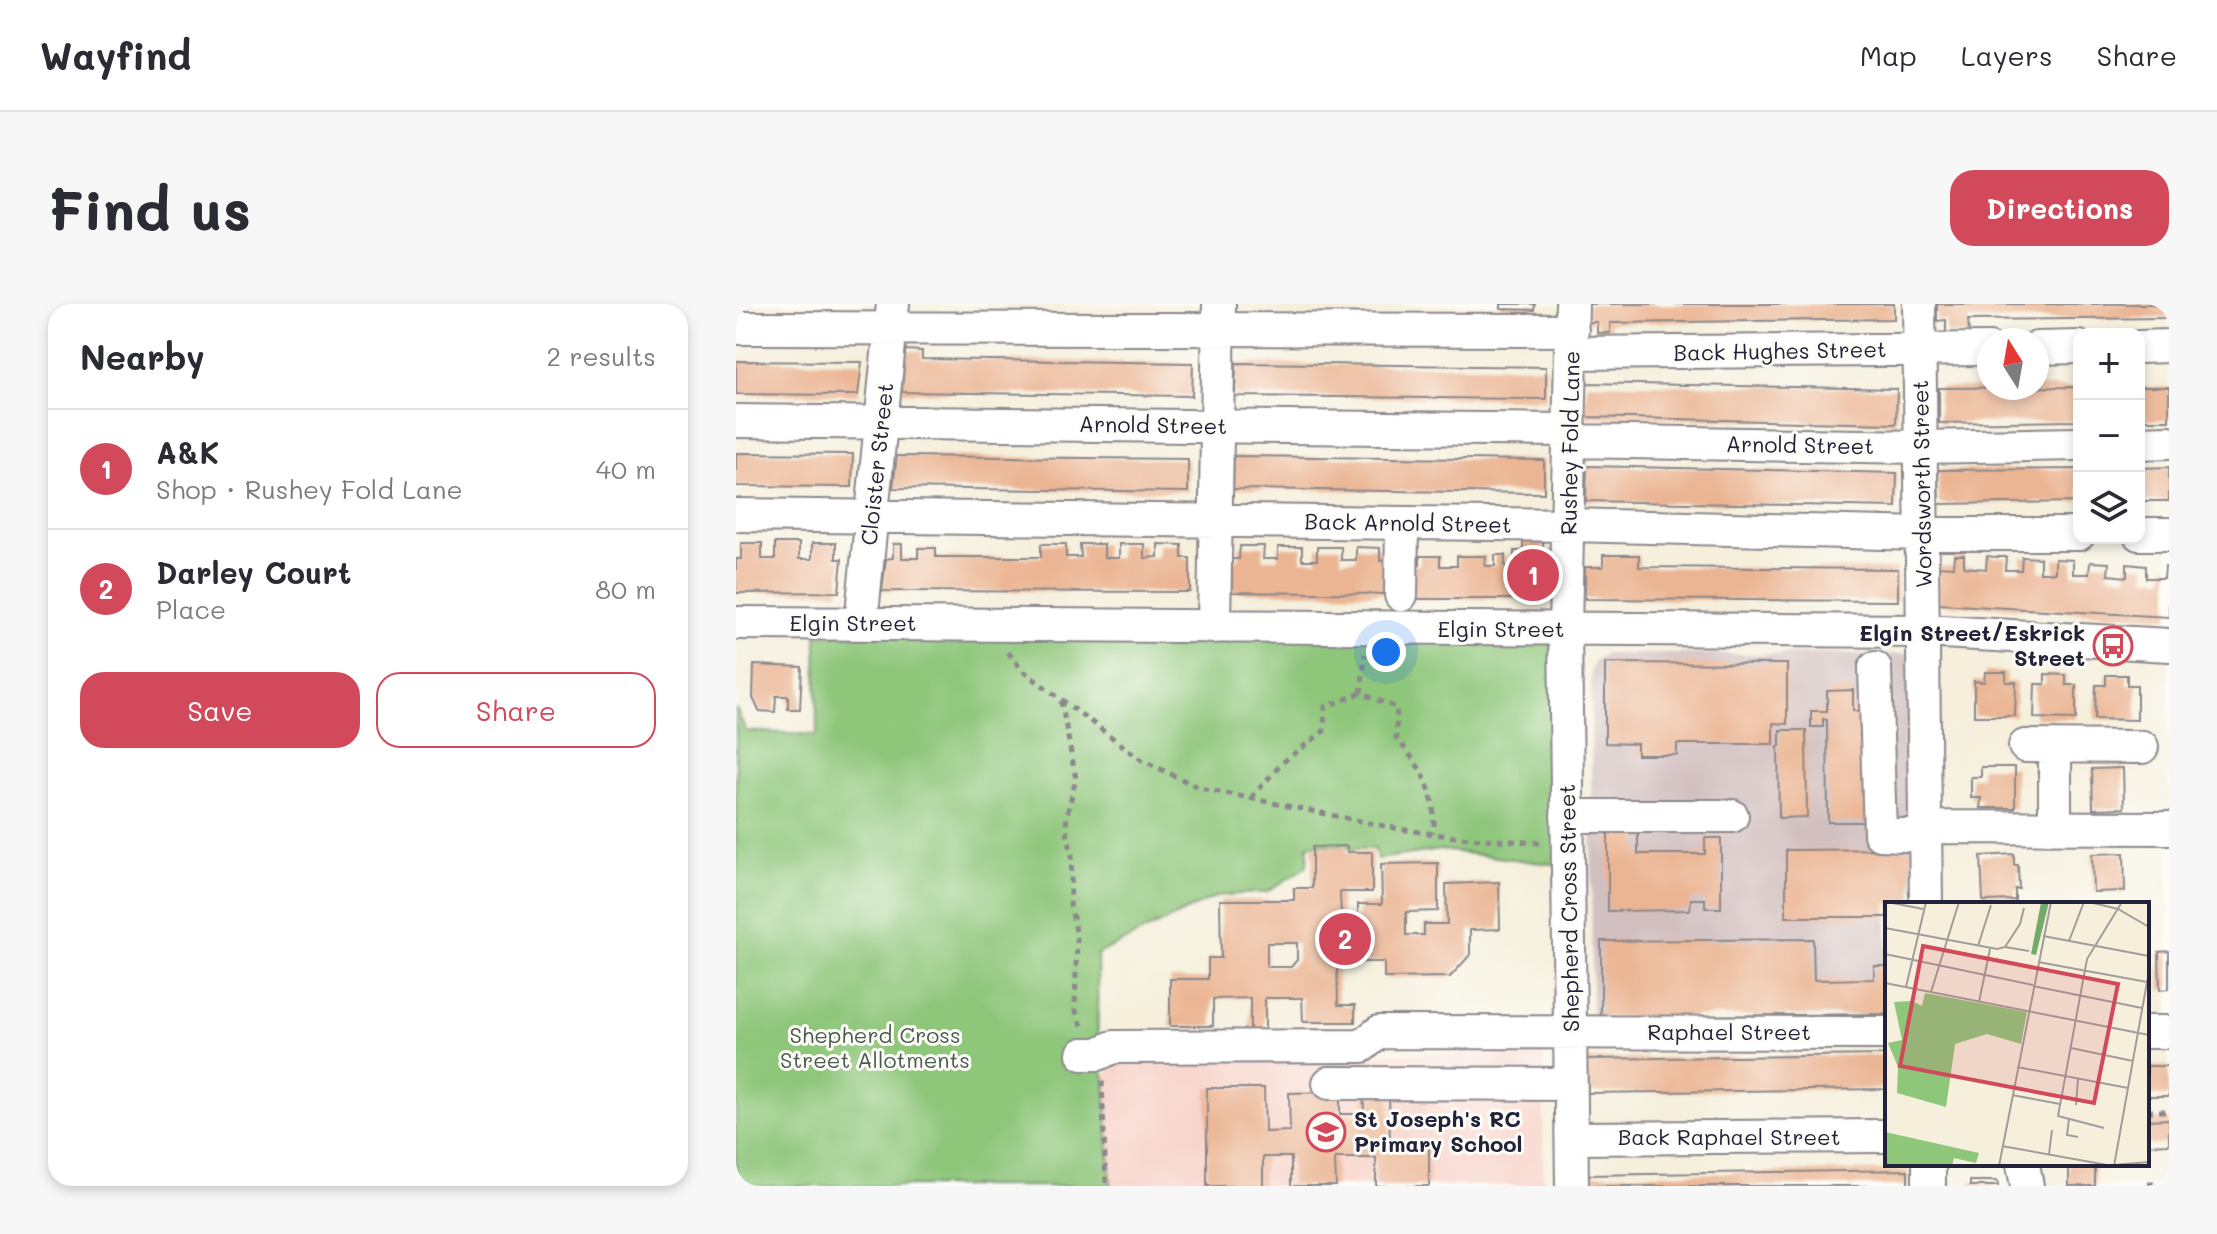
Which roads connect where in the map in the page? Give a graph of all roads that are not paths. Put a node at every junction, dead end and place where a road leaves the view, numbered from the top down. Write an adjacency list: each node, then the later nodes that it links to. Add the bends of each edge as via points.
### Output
1 (1919, 304): 10 (street, Wordsworth Street)
2 (892, 316): 3 (street, Back Hughes Street); 4 (street, Back Hughes Street); 13 (street, Cloister Street)
3 (1218, 317): 5 (street, Back Hughes Street); 14 (street)
4 (736, 328)
5 (1572, 329): 10 (street, Back Hughes Street); 15 (street, Rushey Fold Lane)
6 (2169, 346): 8 (street)
7 (2073, 347): 9 (street)
8 (2145, 347)
9 (2049, 348)
10 (1919, 349): 11 (street, Back Hughes Street); 19 (street, Wordsworth Street)
11 (1977, 349)
12 (736, 421): 13 (street, Arnold Street)
13 (881, 422): 14 (street, Arnold Street); 21 (street, Cloister Street)
14 (1217, 426): 15 (street, Arnold Street); 22 (street)
15 (1570, 436): 19 (street, Arnold Street); 24 (street, Rushey Fold Lane)
16 (2169, 442): 17 (street)
17 (2145, 443)
18 (2073, 444): 19 (street, Arnold Street)
19 (1921, 447): 25 (street, Wordsworth Street)
20 (736, 515): 21 (street, Back Arnold Street)
21 (872, 517): 22 (street, Back Arnold Street); 31 (street, Cloister Street)
22 (1215, 520): 23 (street, Back Arnold Street); 32 (street)
23 (1402, 523): 24 (street, Back Arnold Street); 29 (street)
24 (1569, 525): 25 (street, Back Arnold Street); 33 (street, Rushey Fold Lane)
25 (1923, 534): 26 (street, Back Arnold Street); 34 (street, Wordsworth Street)
26 (2073, 534)
27 (2145, 534): 28 (street)
28 (2169, 534)
29 (1401, 595)
30 (736, 623): 31 (street, Elgin Street)
31 (861, 623): 32 (street, Elgin Street)
32 (1214, 627): 33 (street, Elgin Street)
33 (1565, 629): 34 (street, Elgin Street); 41 (street, Shepherd Cross Street)
34 (1924, 631): 35 (street, Elgin Street); 42 (street, Wordsworth Street)
35 (2169, 645)
36 (1875, 668): 42 (street, via 1880,834)
37 (2142, 747): 39 (street, via 2040,746)
38 (1732, 816): 41 (street)
39 (2055, 827): 40 (street); 42 (street)
40 (2169, 828)
41 (1568, 830): 44 (street, Shepherd Cross Street)
42 (1925, 832): 43 (street, Wordsworth Street)
43 (1926, 902)
44 (1570, 1032): 45 (street, Raphael Street); 46 (street, Raphael Street, via 1379,1032 1362,1046); 48 (street, Shepherd Cross Street)
45 (1885, 1033)
46 (1098, 1051)
47 (1329, 1083): 48 (street)
48 (1571, 1084): 50 (street, Shepherd Cross Street)
49 (1885, 1136): 50 (street, Back Raphael Street)
50 (1572, 1138): 52 (street, Shepherd Cross Street)
51 (2023, 1166): 53 (street)
52 (1572, 1186)
53 (2027, 1186)

